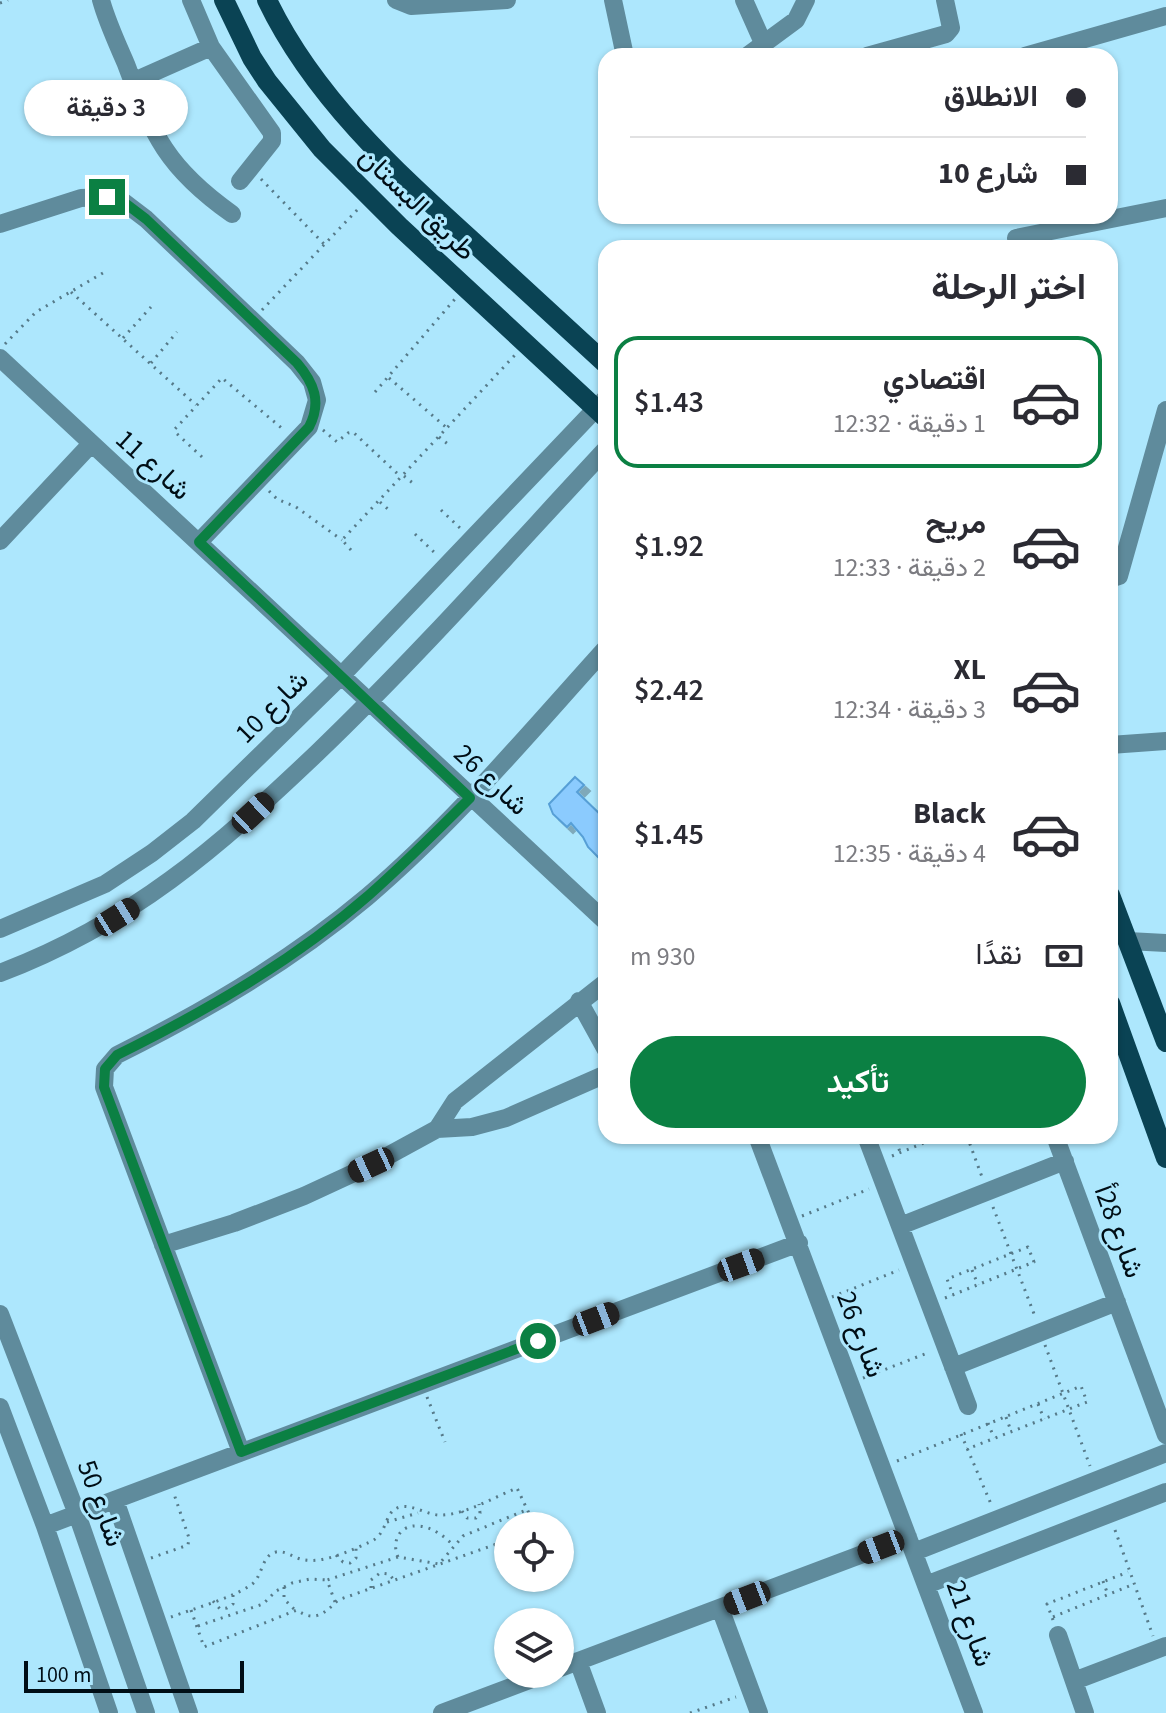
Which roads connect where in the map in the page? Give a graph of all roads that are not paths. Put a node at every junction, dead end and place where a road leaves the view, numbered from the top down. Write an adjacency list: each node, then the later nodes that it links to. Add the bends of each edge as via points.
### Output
1 (101, 0): 18 (street)
2 (191, 0): 13 (street)
3 (224, 0): 28 (main road, طريق البستان, via 252,58 314,140 465,288)
4 (267, 0): 26 (main road, طريق البستان, via 316,81 380,154)
5 (396, 0): 6 (street, via 411,6)
6 (507, 0)
7 (613, 0): 14 (street)
8 (744, 0): 12 (street)
9 (806, 0): 12 (street, via 797,19)
10 (945, 0): 16 (street, via 951,28 946,34)
11 (1166, 16): 17 (street)
12 (764, 45): 15 (street)
13 (211, 47): 18 (street); 19 (street, via 272,133 272,141)
14 (623, 48)
15 (759, 48)
16 (896, 48)
17 (1053, 48)
18 (132, 82): 21 (street, via 160,144 188,179)
19 (246, 175)
20 (1166, 208): 22 (street)
21 (232, 214)
22 (1118, 218)
23 (0, 224): 35 (street, via 81,198 121,200 312,382 317,400 313,419)
24 (1086, 224): 25 (street)
25 (1016, 238)
26 (598, 357)
27 (0, 358): 31 (street, شارع 11)
28 (598, 404)
29 (1166, 410): 36 (street)
30 (598, 413): 39 (street, شارع 10)
31 (91, 444): 34 (street); 35 (street, شارع 11)
32 (598, 458): 40 (street)
33 (1166, 466): 37 (street, via 1155,469 1130,567)
34 (0, 541)
35 (199, 542): 39 (street, شارع 11)
36 (1118, 567)
37 (1118, 575)
38 (598, 657): 43 (street)
39 (342, 675): 40 (street, شارع 26); 46 (street, شارع 10, via 228,788 152,853 80,896)
40 (370, 702): 43 (street, شارع 26); 49 (street, via 181,875 84,936)
41 (1166, 741): 42 (street)
42 (1118, 744)
43 (470, 798): 44 (street, شارع 26); 64 (street, via 389,877 319,935 220,1001 110,1061 104,1087)
44 (598, 915)
45 (1118, 915): 47 (main road)
46 (0, 929)
47 (1128, 941): 48 (street); 54 (main road)
48 (1166, 943)
49 (0, 973)
50 (598, 988): 51 (street)
51 (579, 1001): 53 (street); 56 (street, via 455,1101)
52 (1118, 1025): 60 (main road)
53 (598, 1035)
54 (1166, 1042)
55 (598, 1078): 56 (street, via 506,1118)
56 (437, 1129): 64 (street, via 304,1196)
57 (760, 1144): 63 (street, شارع 26)
58 (869, 1144): 62 (street)
59 (1058, 1144): 61 (street, شارع 28أ)
60 (1166, 1158)
61 (1065, 1161): 62 (street); 65 (street, شارع 28أ)
62 (900, 1226): 67 (street)
63 (799, 1243): 71 (street); 77 (street, شارع 26)
64 (163, 1245): 71 (street)
65 (1117, 1302): 67 (street); 70 (street, شارع 28أ)
66 (0, 1314): 75 (street, شارع 50)
67 (953, 1367): 68 (street)
68 (968, 1406)
69 (0, 1407): 76 (street)
70 (1166, 1435)
71 (241, 1452): 74 (street)
72 (1166, 1453): 77 (street, via 997,1519)
73 (1166, 1492): 78 (street)
74 (115, 1500): 75 (street); 88 (street)
75 (77, 1514): 76 (street); 87 (street, شارع 50)
76 (45, 1526): 86 (street)
77 (911, 1544): 78 (street, شارع 21); 79 (street)
78 (926, 1585): 92 (street, شارع 21)
79 (720, 1608): 82 (street); 91 (street)
80 (1055, 1626): 84 (street)
81 (1162, 1648): 84 (street)
82 (578, 1661): 83 (street); 90 (street)
83 (574, 1663)
84 (1074, 1681): 93 (street)
85 (508, 1688): 89 (street)
86 (109, 1713)
87 (146, 1713)
88 (189, 1713)
89 (442, 1713)
90 (597, 1713)
91 (759, 1713)
92 (974, 1713)
93 (1085, 1713)

